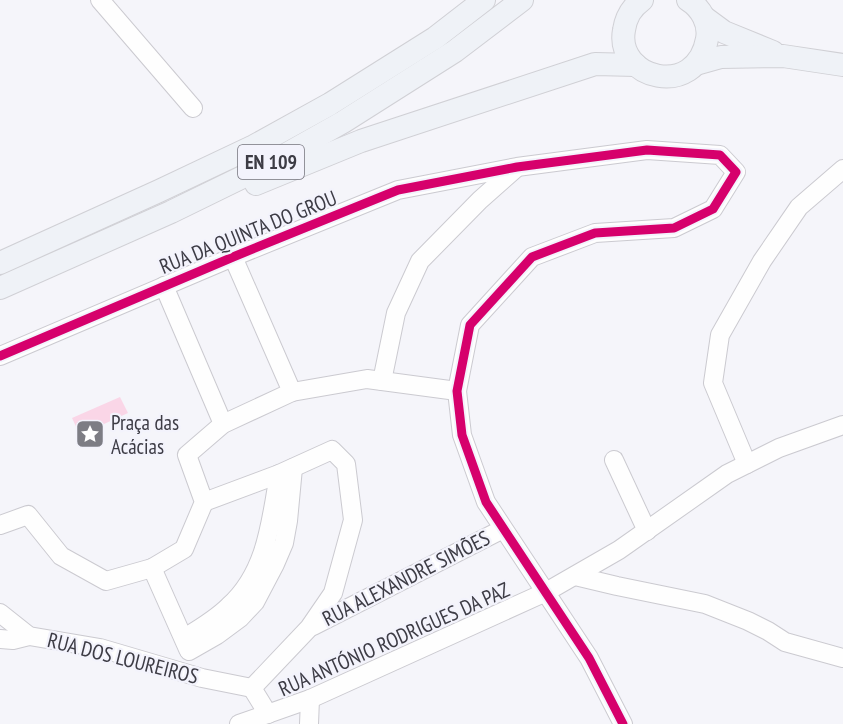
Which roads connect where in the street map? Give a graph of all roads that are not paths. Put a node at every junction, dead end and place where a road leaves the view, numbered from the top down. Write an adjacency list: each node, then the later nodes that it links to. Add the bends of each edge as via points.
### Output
1 (100, 0): 10 (street)
2 (484, 0): 15 (main road, EN 109, via 435,38 264,141)
3 (522, 0): 13 (main road, EN 109, via 455,51 344,122)
4 (642, 0): 9 (main road, via 626,19 623,36)
5 (696, 6): 6 (main road, via 724,32); 7 (main road, via 708,34 705,50)
6 (783, 56): 7 (main road, via 721,57); 8 (main road)
7 (696, 64): 9 (main road, via 683,74 666,78 650,75)
8 (843, 65)
9 (636, 66): 13 (main road, via 595,64 361,141 261,183)
10 (193, 108)
11 (517, 168): 14 (street, RUA DA QUINTA DO GROU, via 398,190); 19 (street, via 420,261 396,313); 20 (street, RUA DA QUINTA DO GROU, via 647,150 720,155 736,172 713,208 674,228 595,233 532,257 470,325)
12 (843, 169): 25 (street, via 799,207 762,261 720,335 713,383)
13 (171, 212): 17 (main road, EN 109)
14 (233, 257): 16 (street, RUA DA QUINTA DO GROU); 21 (street)
15 (0, 262)
16 (164, 286): 18 (street, RUA DA QUINTA DO GROU); 22 (street)
17 (0, 288)
18 (0, 356)
19 (382, 381): 20 (street); 21 (street, via 367,379)
20 (458, 391): 29 (street, via 462,435 486,502)
21 (291, 392): 22 (street)
22 (223, 424): 27 (street, via 187,455)
23 (843, 425): 25 (street, RUA ANTÓNIO RODRIGUES DA PAZ)
24 (614, 460): 30 (street)
25 (747, 464): 30 (street, RUA ANTÓNIO RODRIGUES DA PAZ)
26 (286, 471): 27 (street); 35 (street, via 332,450 346,464 353,520 333,593); 38 (street, via 257,569 230,606)
27 (204, 502): 31 (street, via 184,549)
28 (0, 525): 31 (street, via 28,515 61,556 106,581)
29 (503, 529): 33 (street); 35 (street, RUA ALEXANDRE SIMÕES)
30 (647, 531): 32 (street, RUA ANTÓNIO RODRIGUES DA PAZ)
31 (152, 568): 38 (street)
32 (575, 576): 33 (street, RUA ANTÓNIO RODRIGUES DA PAZ); 39 (street, via 705,604 748,621 785,642)
33 (546, 592): 42 (street, RUA ANTÓNIO RODRIGUES DA PAZ); 46 (street, via 589,658)
34 (0, 613): 36 (street, RUA DOS LOUREIROS)
35 (309, 628): 41 (street)
36 (29, 636): 37 (street); 40 (street, RUA DOS LOUREIROS, via 100,648)
37 (0, 639)
38 (187, 644): 40 (street)
39 (843, 658)
40 (202, 678): 41 (street, RUA DOS LOUREIROS)
41 (252, 688): 43 (street)
42 (310, 699): 43 (street, RUA ANTÓNIO RODRIGUES DA PAZ); 45 (street)
43 (268, 714): 44 (street, RUA ANTÓNIO RODRIGUES DA PAZ)
44 (239, 724)
45 (309, 724)
46 (623, 724)

